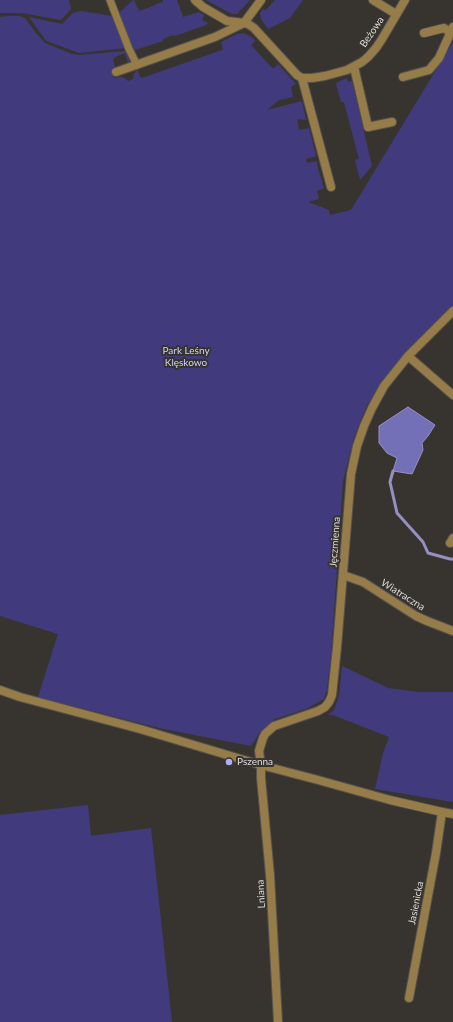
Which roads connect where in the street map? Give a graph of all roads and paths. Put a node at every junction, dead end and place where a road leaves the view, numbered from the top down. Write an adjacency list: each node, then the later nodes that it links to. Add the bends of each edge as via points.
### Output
1 (110, 0): 10 (street)
2 (195, 0): 7 (street, via 227,21)
3 (262, 0): 7 (street)
4 (374, 0): 6 (street)
5 (405, 0): 6 (street, Beżowa)
6 (396, 14): 11 (street, Beżowa, via 376,48)
7 (244, 23): 10 (street, via 215,37); 14 (street, via 254,28)
8 (452, 30): 9 (street, via 444,28); 13 (street, via 439,58 430,70)
9 (424, 33)
10 (136, 65): 12 (street)
11 (354, 66): 14 (street, Beżowa, via 325,76); 15 (street, via 368,127)
12 (116, 72)
13 (403, 77)
14 (302, 78): 16 (street)
15 (392, 122)
16 (330, 187)
17 (453, 311): 18 (street, Jęczmienna)
18 (408, 356): 19 (street); 20 (street, Jęczmienna, via 376,400 357,446 351,474)
19 (453, 395)
20 (343, 575): 21 (street, Wiatraczna, via 363,582 416,616); 23 (street, Jęczmienna, via 330,702 318,711 269,730 259,751)
21 (453, 630)
22 (0, 690): 23 (street)
23 (261, 765): 24 (street); 27 (street, Lniana)
24 (442, 812): 25 (street); 26 (street, Jasienicka)
25 (453, 814)
26 (409, 998)
27 (278, 1022)

